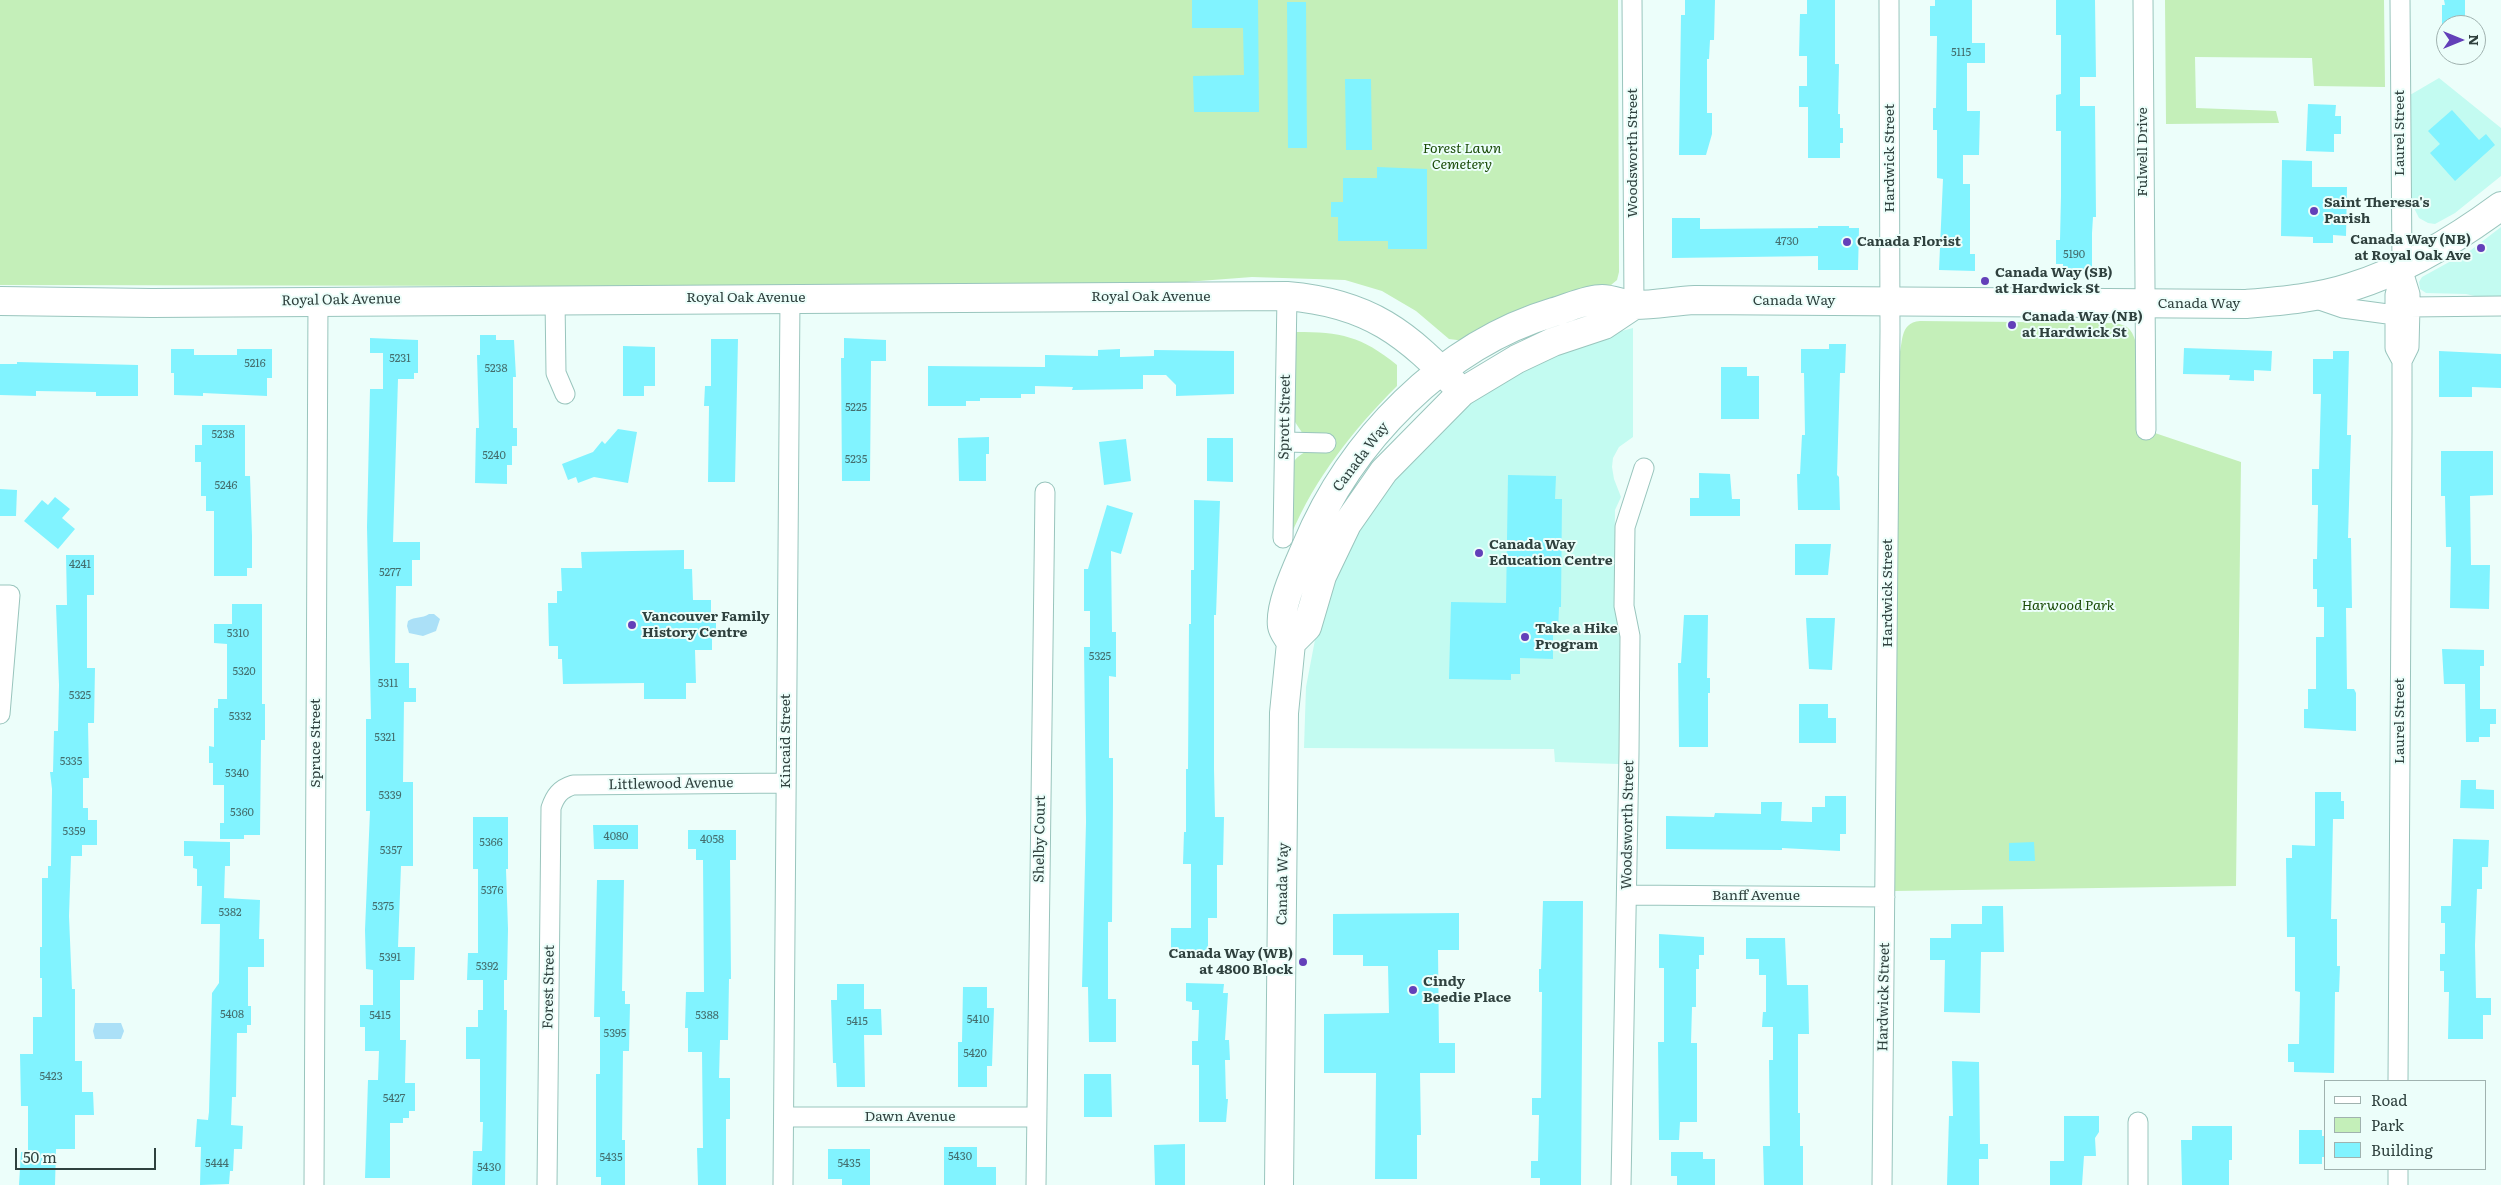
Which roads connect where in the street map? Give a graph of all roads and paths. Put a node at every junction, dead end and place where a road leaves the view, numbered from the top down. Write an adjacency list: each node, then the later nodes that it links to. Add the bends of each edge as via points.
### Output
1 (1632, 0): 15 (street, Woodsworth Street)
2 (1889, 0): 13 (street, Hardwick Street)
3 (2143, 0): 14 (street, Fulwell Drive)
4 (2400, 0): 6 (street, Laurel Street)
5 (2501, 206): 6 (main road, Canada Way, via 2468,231)
6 (2402, 266): 8 (main road, Canada Way, via 2350,288); 17 (street, Laurel Street, via 2410,294)
7 (1287, 296): 9 (main road, Royal Oak Avenue); 18 (main road, Royal Oak Avenue, via 1354,308 1410,340); 22 (street, Sprott Street)
8 (2308, 296): 14 (main road, Canada Way, via 2245,304); 17 (street, via 2343,308)
9 (790, 298): 10 (main road, Royal Oak Avenue); 30 (street, Kincaid Street)
10 (555, 299): 11 (main road, Royal Oak Avenue); 20 (street, via 556,373)
11 (318, 300): 12 (main road, Royal Oak Avenue); 39 (street, Spruce Street)
12 (0, 301)
13 (1890, 302): 14 (main road, Canada Way); 15 (main road, Canada Way, via 1695,300); 33 (street, Hardwick Street)
14 (2145, 304): 21 (street, Fulwell Drive)
15 (1634, 305): 18 (main road, Canada Way, via 1601,299 1547,314 1516,325); 19 (main road, Canada Way, via 1604,325 1553,342 1517,359)
16 (2501, 306): 17 (street)
17 (2403, 311): 34 (street, Laurel Street, via 2409,346 2402,360)
18 (1442, 370): 19 (main road, Royal Oak Avenue); 28 (main road, Canada Way, via 1382,425 1341,478 1313,530 1290,585 1282,625)
19 (1462, 392): 28 (main road, Canada Way, via 1384,471 1364,498 1347,524 1322,576 1307,627)
20 (565, 394)
21 (2146, 430)
22 (1285, 442): 23 (street); 26 (street, Sprott Street)
23 (1326, 444)
24 (1644, 468): 32 (street, Woodsworth Street, via 1625,526 1624,606 1630,636)
25 (1045, 492): 36 (street, Shelby Court)
26 (1283, 538)
27 (5, 595): 29 (street)
28 (1291, 643): 43 (main road, Canada Way, via 1284,712)
29 (0, 714)
30 (785, 783): 31 (street, Littlewood Avenue, via 573,785); 35 (street, Kincaid Street)
31 (559, 792): 40 (street, Forest Street, via 550,808)
32 (1626, 895): 33 (street, Banff Avenue); 44 (street, Woodsworth Street)
33 (1885, 898): 45 (street, Hardwick Street)
34 (2398, 1080)
35 (784, 1117): 36 (street, Dawn Avenue); 41 (street, Kincaid Street)
36 (1036, 1117): 42 (street, Shelby Court)
37 (2138, 1122): 46 (street)
38 (2398, 1170): 47 (street)
39 (314, 1185)
40 (547, 1185)
41 (783, 1185)
42 (1036, 1185)
43 (1280, 1185)
44 (1620, 1185)
45 (1882, 1185)
46 (2138, 1185)
47 (2398, 1185)

